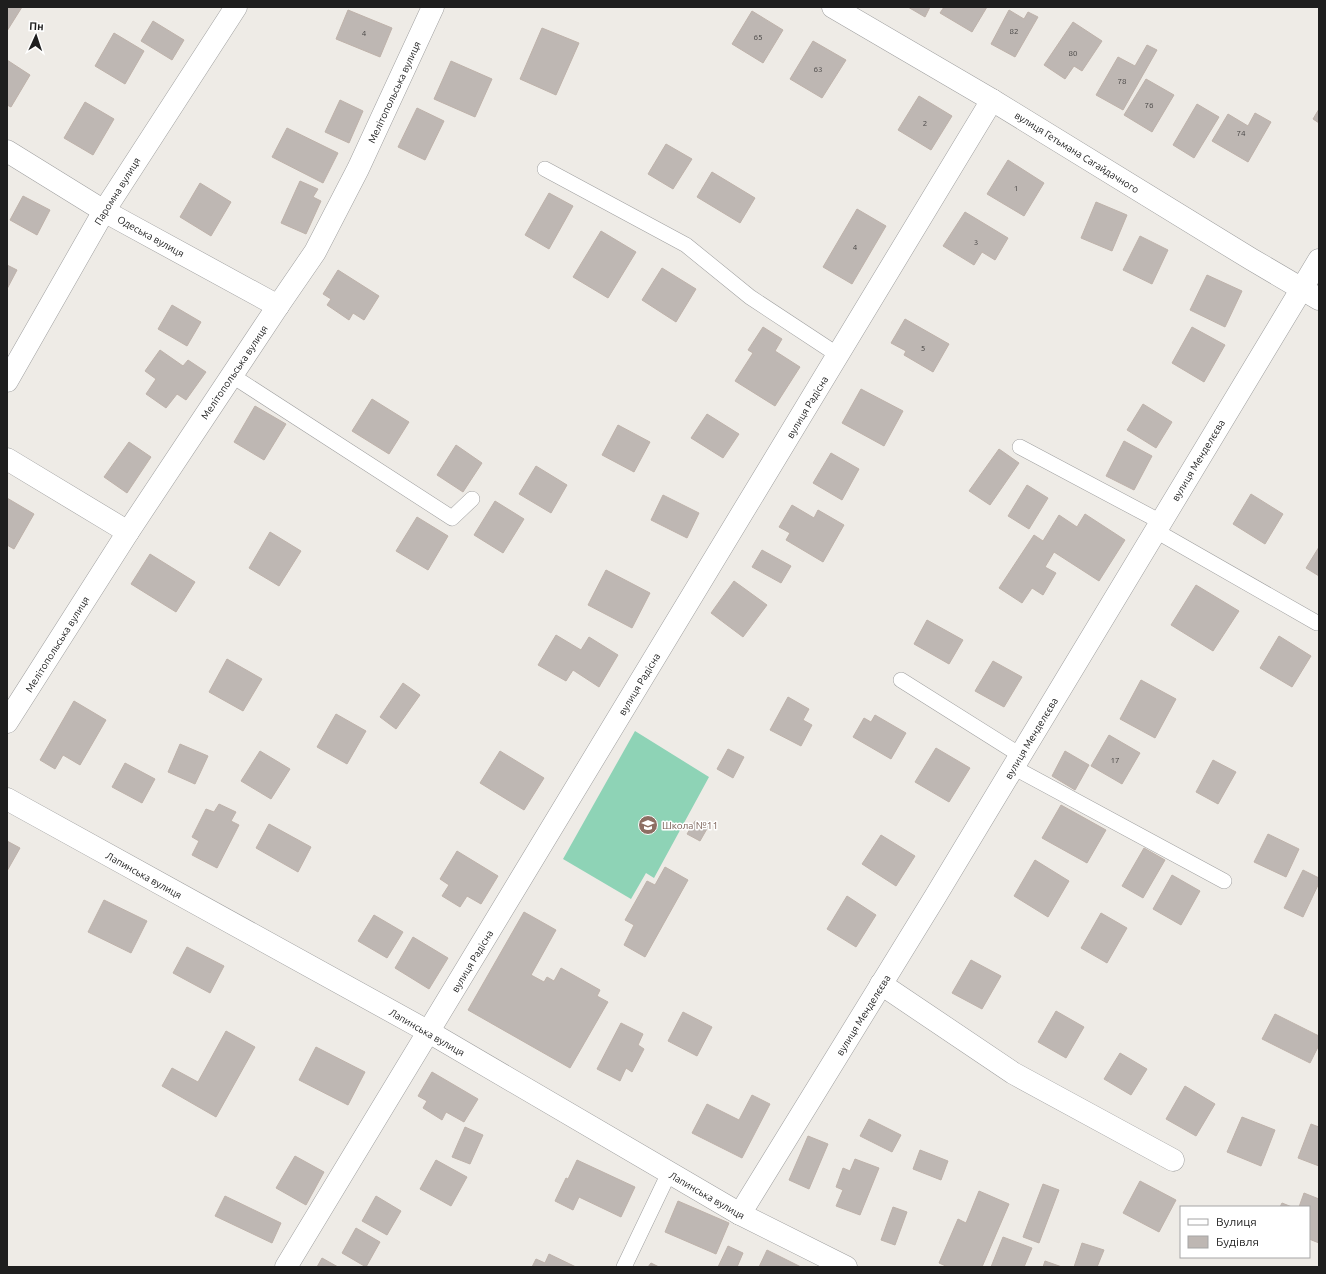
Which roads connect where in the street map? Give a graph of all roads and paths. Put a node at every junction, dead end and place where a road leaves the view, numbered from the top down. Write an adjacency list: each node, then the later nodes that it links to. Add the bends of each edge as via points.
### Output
1 (236, 7): 7 (street, Паромна вулиця)
2 (433, 7): 10 (street, Мелітопольська вулиця, via 358,169 315,252)
3 (833, 7): 4 (street, вулиця Гетьмана Сагайдачного)
4 (992, 100): 9 (street, вулиця Гетьмана Сагайдачного); 11 (street, вулиця Радісна)
5 (7, 151): 7 (street, Одеська вулиця)
6 (545, 169): 11 (lane, via 686,245 750,297)
7 (104, 210): 10 (street, Одеська вулиця); 13 (street, Паромна вулиця)
8 (1319, 260): 9 (street, вулиця Менделєєва)
9 (1310, 294): 17 (street, вулиця Менделєєва)
10 (278, 306): 12 (street, Мелітопольська вулиця)
11 (838, 355): 26 (street, вулиця Радісна)
12 (231, 375): 16 (lane, via 452,518); 18 (street, Мелітопольська вулиця)
13 (7, 381)
14 (1020, 448): 17 (lane)
15 (7, 459): 18 (street)
16 (472, 498)
17 (1158, 527): 19 (lane); 22 (street, вулиця Менделєєва)
18 (128, 532): 21 (street, Мелітопольська вулиця)
19 (1317, 622)
20 (901, 680): 22 (lane)
21 (7, 722)
22 (1017, 761): 24 (lane); 25 (street, вулиця Менделєєва)
23 (7, 799): 26 (street, Лапинська вулиця)
24 (1224, 881)
25 (881, 984): 27 (street, via 1013,1073); 29 (street, вулиця Менделєєва)
26 (429, 1032): 28 (street, Лапинська вулиця); 30 (street, вулиця Радісна)
27 (1173, 1160)
28 (669, 1173): 29 (street, Лапинська вулиця); 31 (lane)
29 (740, 1214): 32 (street, Лапинська вулиця)
30 (286, 1267)
31 (624, 1267)
32 (846, 1267)

